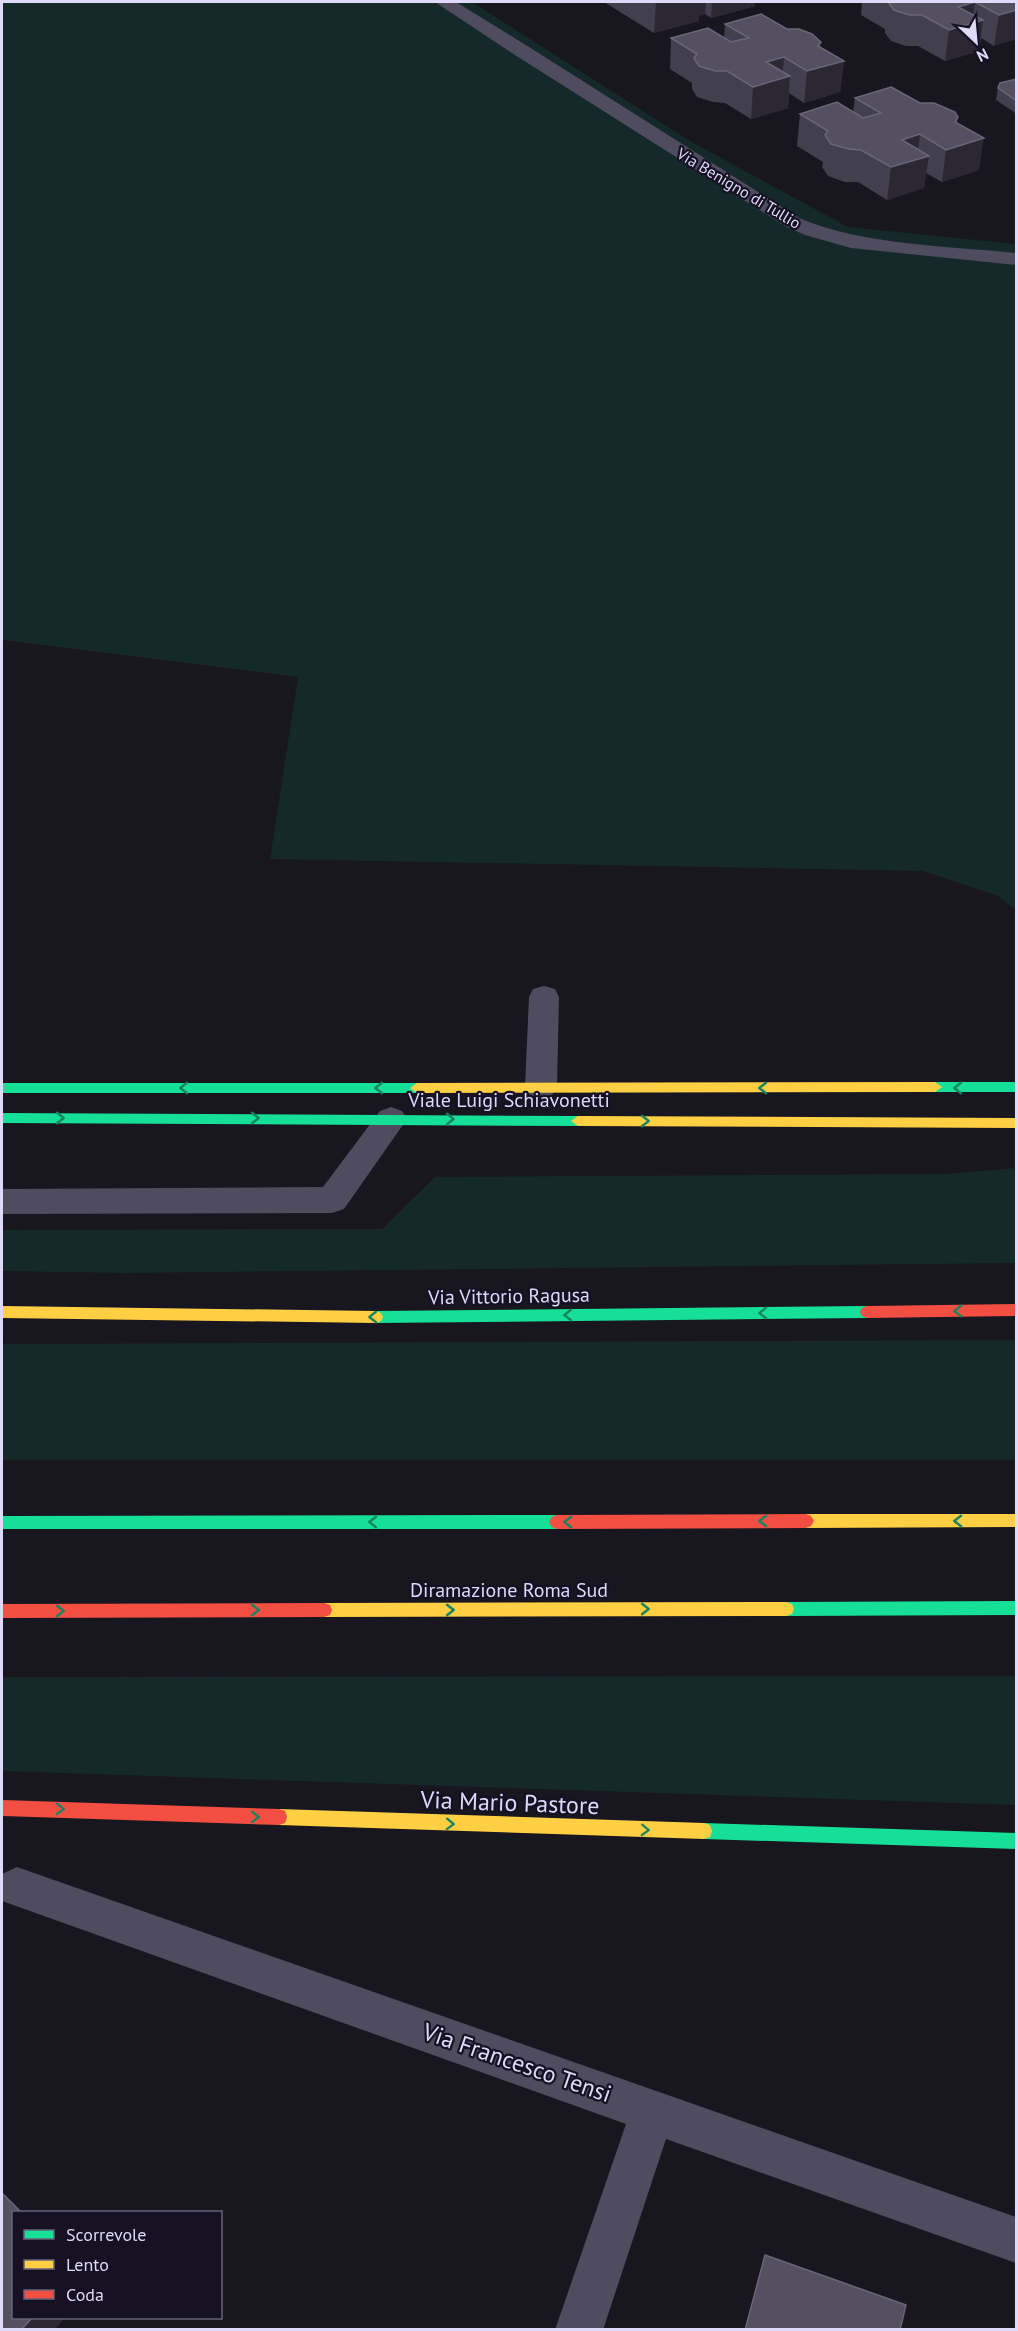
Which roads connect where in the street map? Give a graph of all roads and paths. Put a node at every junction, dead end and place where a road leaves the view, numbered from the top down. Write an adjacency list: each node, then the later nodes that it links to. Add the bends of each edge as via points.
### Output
1 (444, 2): 2 (street, Via Benigno di Tullio, via 812,231 851,242)
2 (1017, 259)
3 (544, 997): 6 (street)
4 (1017, 1087): 6 (main road, Viale Luigi Schiavonetti, one-way to 6)
5 (2, 1088): 6 (main road, Viale Luigi Schiavonetti, one-way to 5)
6 (541, 1088)
7 (2, 1118): 8 (main road, Viale Luigi Schiavonetti, one-way to 8)
8 (390, 1119): 9 (main road, Viale Luigi Schiavonetti, one-way to 9); 10 (street, via 332,1200)
9 (1017, 1123)
10 (2, 1202)
11 (1017, 1310): 12 (main road, Via Vittorio Ragusa, one-way to 12, via 347,1317)
12 (2, 1312)
13 (1017, 1521): 14 (main road, one-way to 14)
14 (2, 1523)
15 (1017, 1608): 16 (main road, Diramazione Roma Sud, one-way to 15)
16 (2, 1611)
17 (2, 1808): 18 (main road, Via Mario Pastore, one-way to 18)
18 (1017, 1841)
19 (17, 1887): 20 (street, Via Francesco Tensi)
20 (653, 2111): 21 (street, Via Francesco Tensi); 22 (street)
21 (1017, 2240)
22 (579, 2330)

